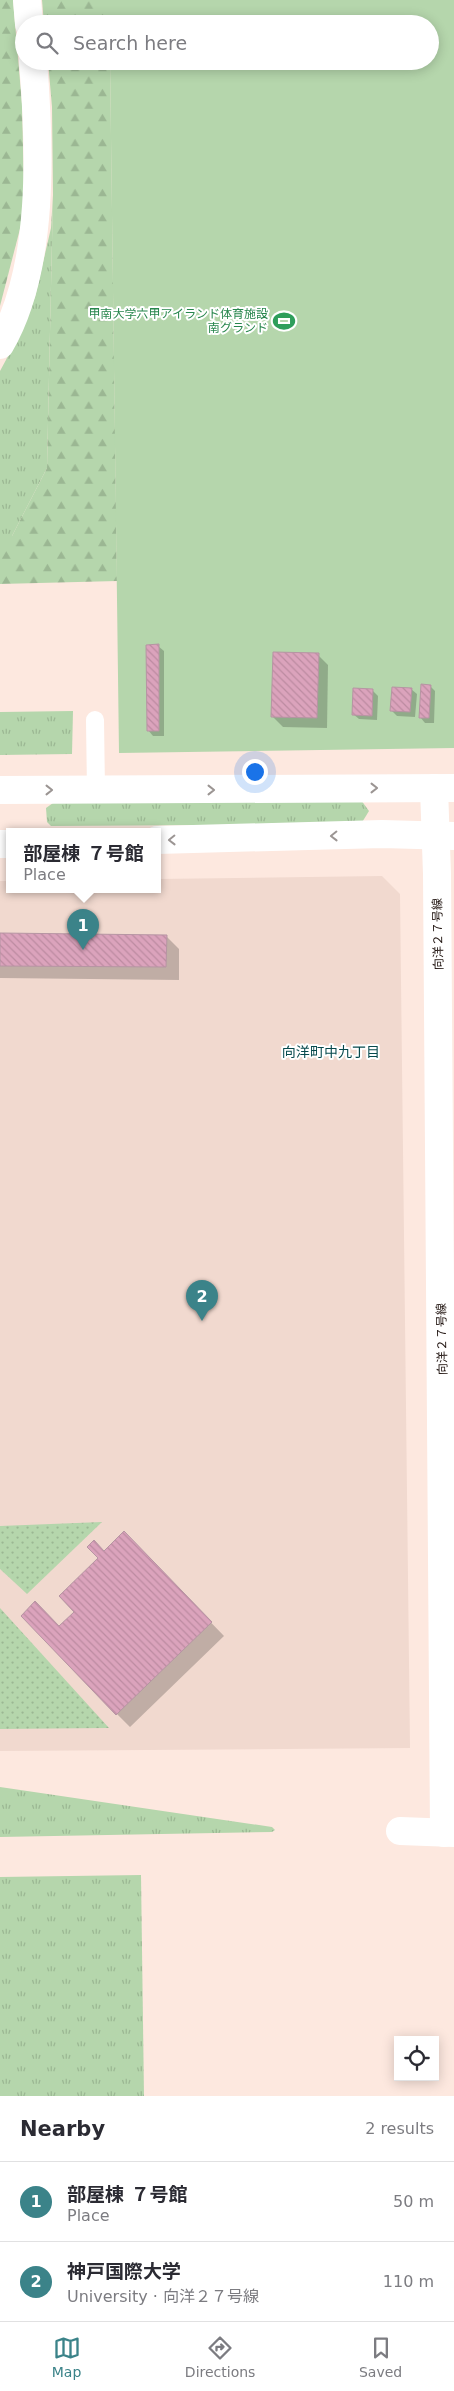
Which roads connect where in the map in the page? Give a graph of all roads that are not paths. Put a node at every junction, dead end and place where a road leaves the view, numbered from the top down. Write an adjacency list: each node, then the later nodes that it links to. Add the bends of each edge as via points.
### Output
1 (27, 0): 2 (street)
2 (29, 15)
3 (34, 70): 4 (street, via 37,123 35,213 20,299)
4 (0, 345)
5 (95, 720): 8 (lane)
6 (444, 788): 8 (street, one-way to 6); 9 (street, 向洋２７号線)
7 (0, 790): 8 (street, one-way to 8)
8 (96, 790)
9 (445, 836): 10 (street, one-way to 10, via 382,834); 12 (street, 向洋２７号線, via 438,944)
10 (161, 840)
11 (400, 1831): 12 (street)
12 (449, 1833)

